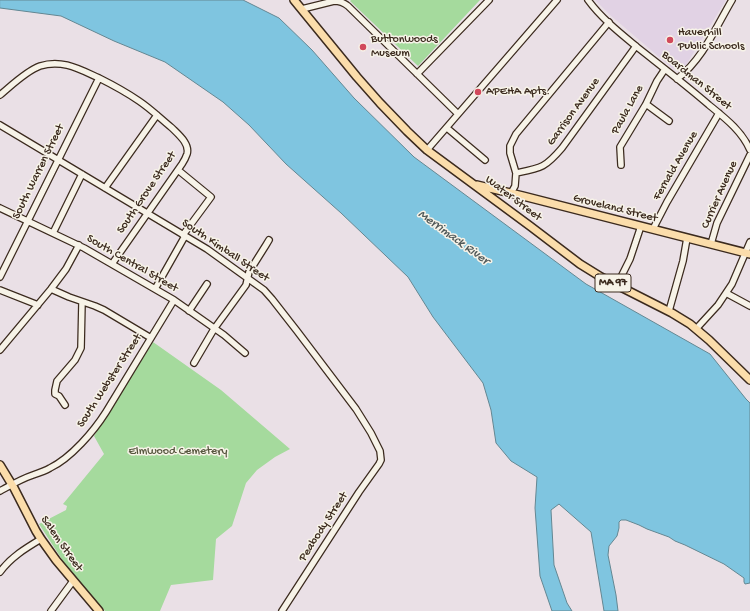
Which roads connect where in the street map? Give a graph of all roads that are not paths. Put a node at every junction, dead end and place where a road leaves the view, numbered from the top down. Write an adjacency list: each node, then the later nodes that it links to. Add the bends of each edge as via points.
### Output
1 (294, 0): 7 (main road, Water Street / MA 97)
2 (489, 0): 11 (street)
3 (549, 0): 6 (street)
4 (588, 0): 8 (street, Boardman Street)
5 (732, 0): 13 (street, via 705,46 690,67)
6 (556, 2): 17 (street)
7 (302, 9): 11 (street, via 334,1 343,2); 22 (main road, Water Street / MA 97, via 380,103)
8 (609, 22): 9 (street, Boardman Street); 29 (street, via 516,134 510,152)
9 (636, 46): 10 (street, Boardman Street); 29 (street, Garrison Avenue, via 554,157 540,168)
10 (664, 69): 13 (street, Boardman Street); 15 (street, Paula Lane)
11 (417, 74): 17 (street)
12 (99, 78): 14 (street, via 67,65 50,64 36,68); 18 (street, via 125,92); 25 (street, South Warren Street)
13 (677, 78): 16 (street, Boardman Street)
14 (0, 95)
15 (646, 104): 19 (street); 27 (street, Paula Lane, via 620,147)
16 (718, 113): 23 (street, Boardman Street, via 740,132); 38 (street, Fernald Avenue)
17 (458, 114): 21 (street)
18 (157, 115): 28 (street, South Grove Street, via 182,138 188,149); 32 (street)
19 (670, 121)
20 (0, 125): 25 (street, South Kimball Street)
21 (447, 128): 22 (street); 26 (street)
22 (427, 150): 31 (main road, Water Street / MA 97)
23 (750, 150)
24 (750, 155): 44 (street, Currier Avenue, via 717,223)
25 (57, 159): 30 (street, South Kimball Street); 36 (street, South Warren Street)
26 (485, 160)
27 (621, 165)
28 (178, 170): 35 (street, South Grove Street); 40 (street, via 211,197)
29 (516, 173): 33 (street)
30 (82, 174): 32 (street, South Kimball Street); 39 (street)
31 (475, 185): 33 (main road, Groveland Street); 51 (main road, Water Street / MA 97, via 580,264)
32 (105, 188): 35 (street, South Kimball Street)
33 (511, 193): 37 (main road, Groveland Street)
34 (0, 208): 36 (street, South Central Street)
35 (147, 213): 40 (street, South Kimball Street); 47 (street, South Grove Street)
36 (28, 221): 39 (street, South Central Street); 48 (street, South Warren Street)
37 (641, 226): 38 (main road, Groveland Street); 51 (street, via 630,259)
38 (653, 230): 41 (main road, Groveland Street)
39 (53, 233): 45 (street, South Central Street)
40 (184, 236): 49 (street, South Kimball Street); 53 (street)
41 (688, 238): 44 (main road, Groveland Street); 61 (street)
42 (268, 240): 49 (street)
43 (750, 242): 46 (street)
44 (711, 244): 46 (main road, Groveland Street)
45 (79, 245): 47 (street, South Central Street); 52 (street)
46 (748, 254): 55 (street)
47 (112, 264): 53 (street, South Central Street)
48 (0, 277)
49 (247, 278): 62 (street, via 246,285); 70 (street, South Kimball Street, via 272,299 356,408)
50 (207, 284): 60 (street)
51 (617, 285): 61 (main road, Water Street / MA 97)
52 (51, 289): 57 (street); 58 (street)
53 (155, 289): 56 (street, South Central Street)
54 (0, 290): 58 (street)
55 (726, 293): 59 (street); 63 (street)
56 (174, 300): 60 (street, South Central Street); 64 (street, South Webster Street)
57 (82, 302): 64 (street, via 104,310); 69 (street, via 81,348 56,385 55,394)
58 (38, 305): 65 (street)
59 (750, 306)
60 (189, 311): 62 (street, South Central Street)
61 (669, 311): 63 (main road, Water Street / MA 97)
62 (214, 329): 66 (street, South Central Street); 67 (street)
63 (696, 330): 68 (main road, Water Street / MA 97)
64 (151, 338): 72 (street, South Webster Street, via 89,436 55,466)
65 (0, 350)
66 (245, 353)
67 (194, 363)
68 (750, 380)
69 (65, 405)
70 (381, 454): 79 (street, Peabody Street, via 379,464)
71 (0, 465): 72 (main road, Salem Street)
72 (12, 484): 73 (street, South Webster Street); 74 (main road, Salem Street)
73 (0, 491)
74 (41, 539): 75 (street, via 22,550); 76 (main road, Salem Street)
75 (0, 572)
76 (73, 581): 77 (street); 78 (main road, Salem Street)
77 (51, 611)
78 (99, 611)
79 (282, 611)

